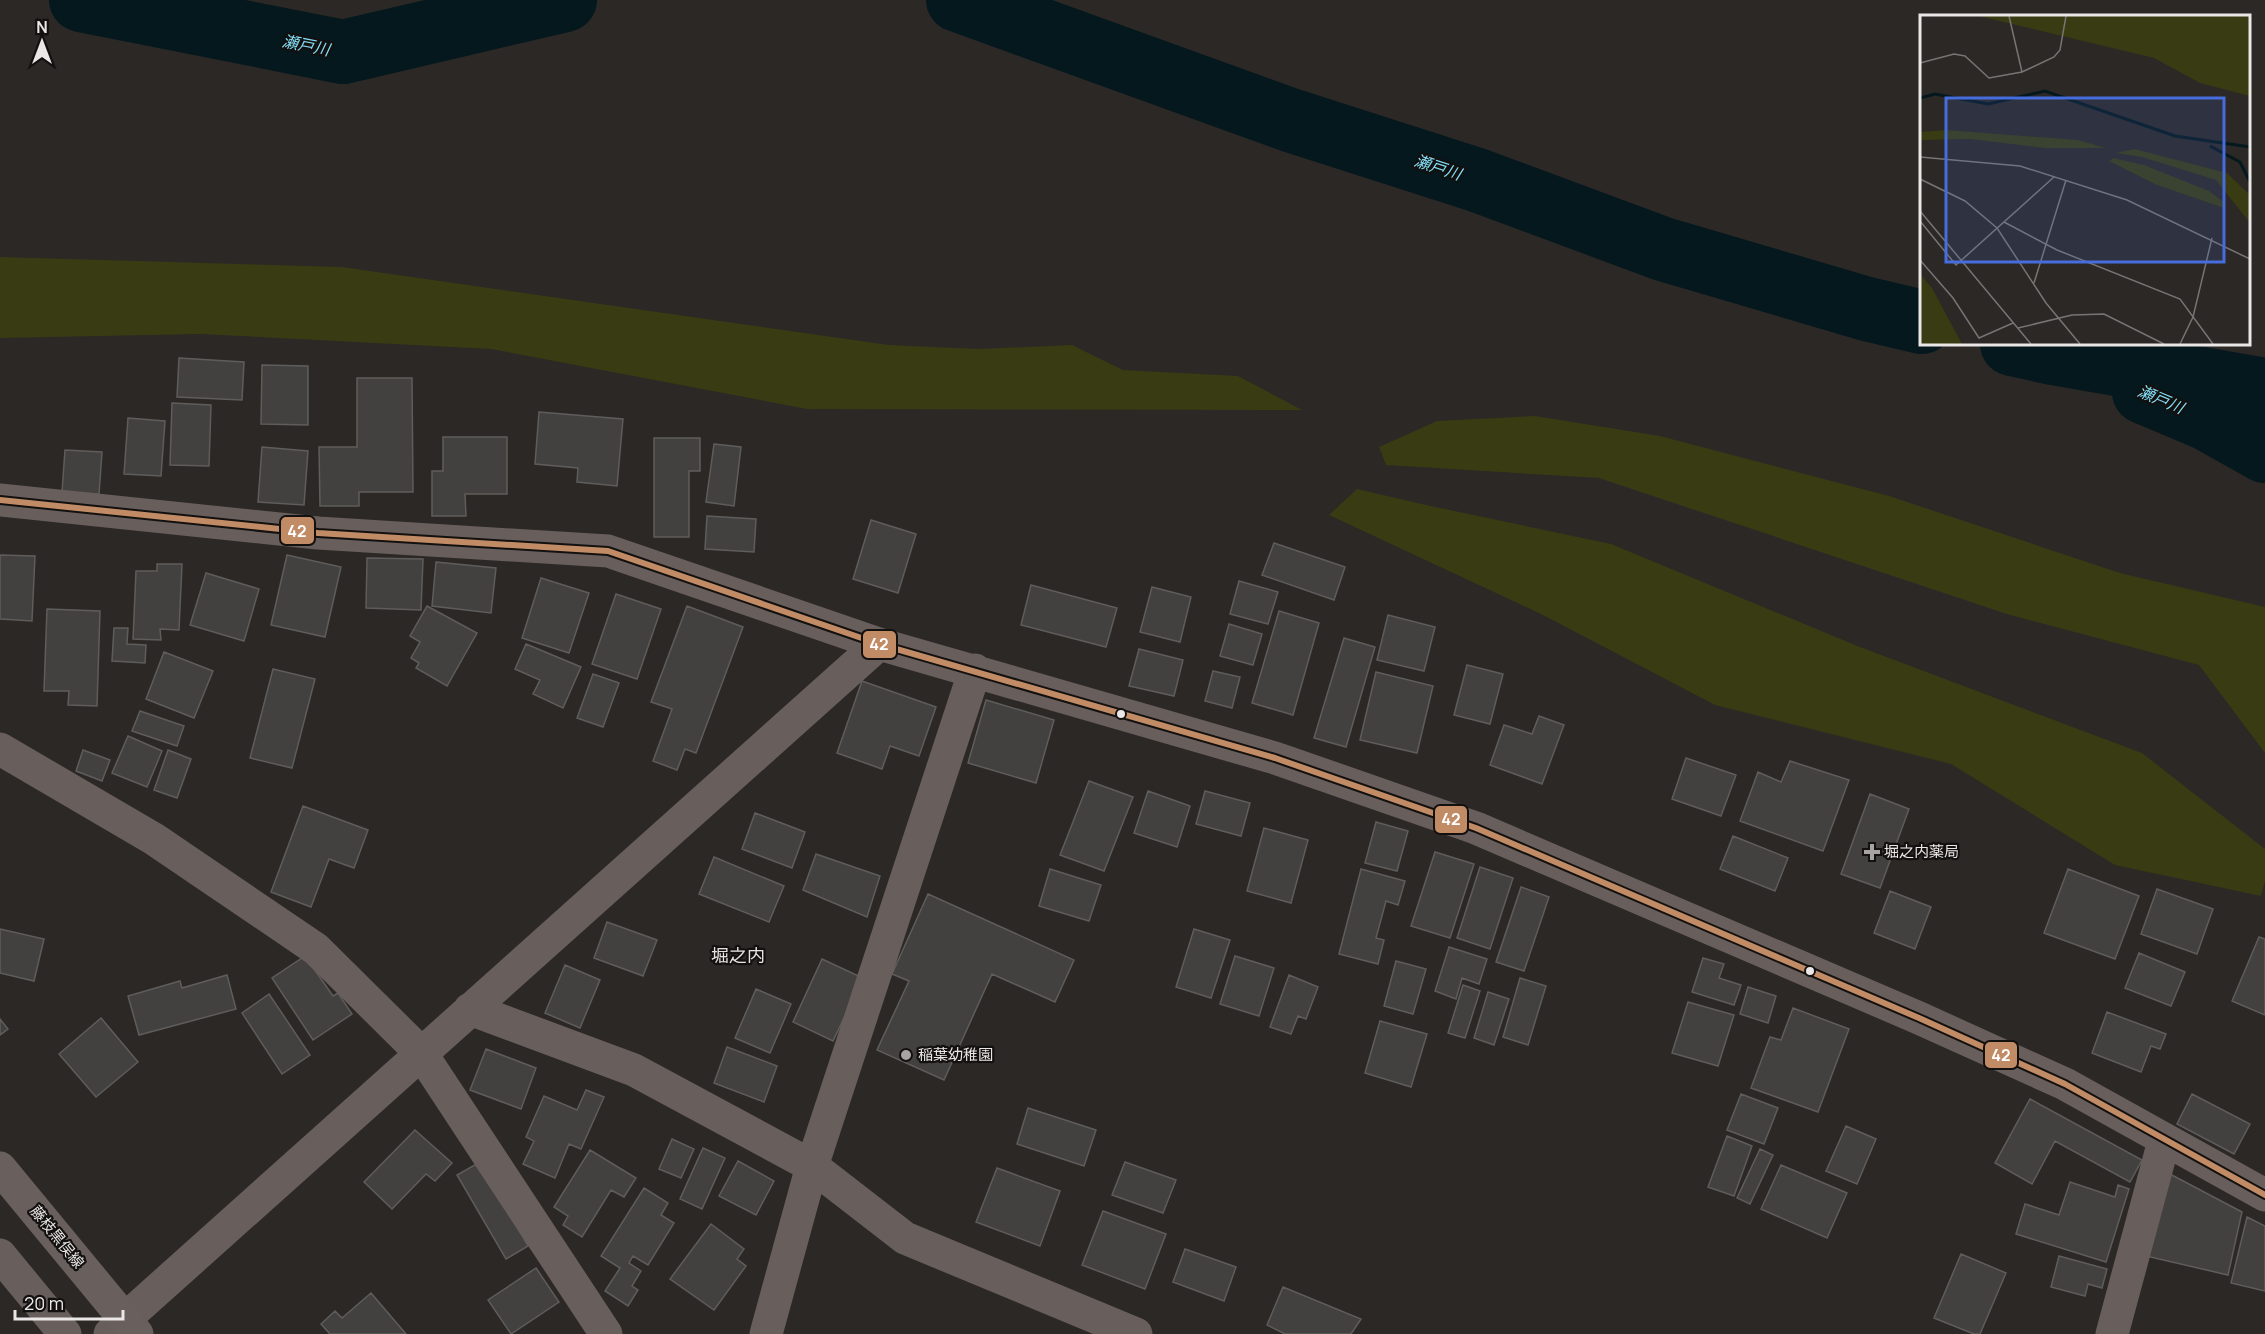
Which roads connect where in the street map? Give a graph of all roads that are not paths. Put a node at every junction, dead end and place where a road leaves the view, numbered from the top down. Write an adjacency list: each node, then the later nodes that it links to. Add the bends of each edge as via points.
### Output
1 (0, 500): 2 (street, via 318,533 608,551)
2 (879, 644): 3 (street); 5 (street)
3 (975, 670): 7 (street, via 1275,758 1476,828 1919,1018 2055,1080); 8 (street)
4 (0, 749): 6 (street, via 154,839 316,949)
5 (470, 1009): 6 (street); 8 (street, via 634,1070)
6 (421, 1053): 12 (street); 14 (street)
7 (2164, 1141): 10 (street); 17 (street)
8 (812, 1166): 15 (street); 16 (street, via 905,1238)
9 (0, 1168): 12 (main road, 藤枝黒俣線)
10 (2265, 1195)
11 (0, 1255): 13 (street)
12 (124, 1329)
13 (65, 1334)
14 (606, 1334)
15 (766, 1334)
16 (1136, 1334)
17 (2112, 1334)

